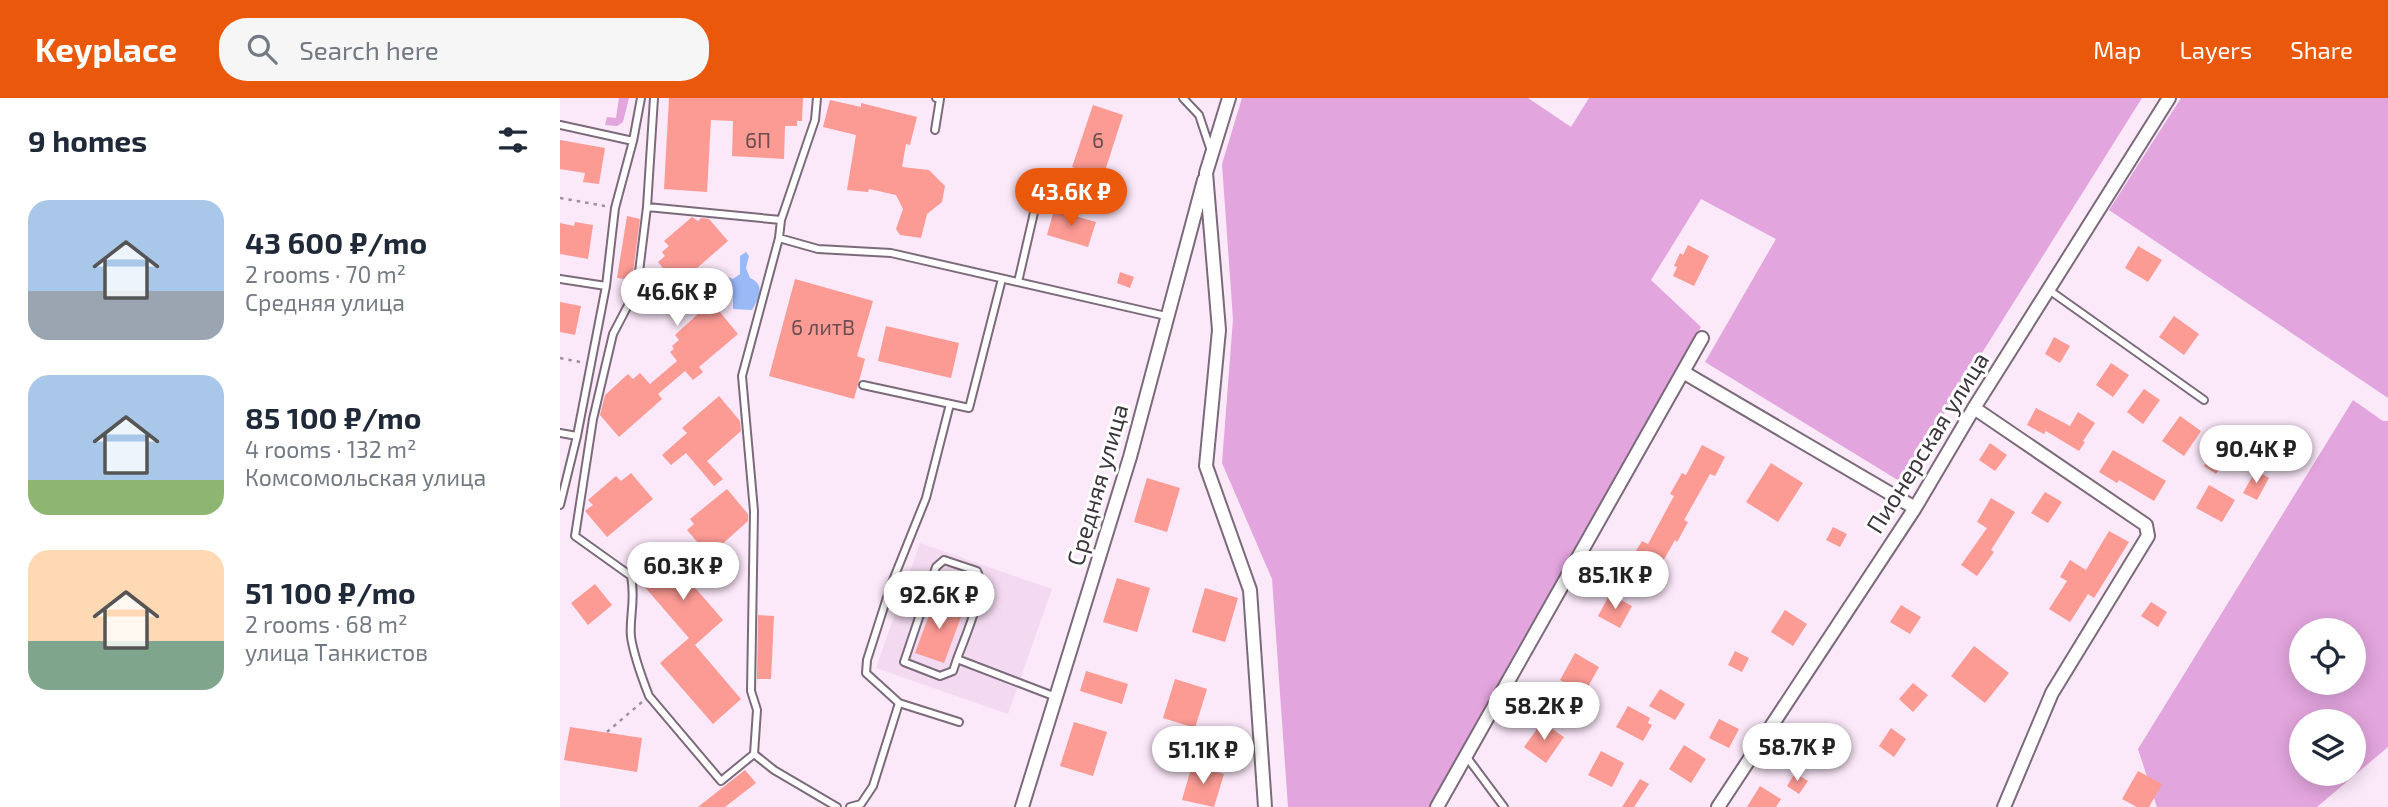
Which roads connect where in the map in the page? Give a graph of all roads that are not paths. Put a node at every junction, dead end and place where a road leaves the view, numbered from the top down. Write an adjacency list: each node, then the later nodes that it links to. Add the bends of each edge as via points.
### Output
1 (641, 98): 10 (lane)
2 (654, 98): 14 (lane)
3 (817, 98): 15 (lane, via 815,120)
4 (936, 98): 9 (lane, via 940,99)
5 (1183, 98): 11 (lane, via 1199,115)
6 (1229, 98): 11 (street, Средняя улица)
7 (2169, 98): 21 (street, Пионерская улица)
8 (560, 125): 10 (lane)
9 (935, 130)
10 (633, 141): 20 (lane, via 615,208)
11 (1211, 153): 12 (street, Средняя улица)
12 (1206, 173): 22 (street, Средняя улица); 46 (street, via 1219,330 1206,466 1250,590)
13 (1042, 178): 19 (lane)
14 (647, 207): 15 (lane); 41 (lane, via 636,288 612,334 593,419 575,536 631,576 631,636 649,696 720,781)
15 (781, 220): 16 (lane)
16 (779, 238): 18 (lane, via 818,248 891,253); 41 (lane, via 742,376 754,511)
17 (560, 279): 20 (lane)
18 (1002, 279): 19 (lane); 27 (lane, via 969,408)
19 (1018, 282): 22 (lane)
20 (606, 286): 30 (lane)
21 (2049, 290): 26 (lane); 28 (street, Пионерская улица)
22 (1166, 316): 38 (street, Средняя улица, via 1130,457)
23 (1702, 338): 24 (street)
24 (1683, 372): 34 (street); 42 (street)
25 (863, 385): 27 (lane)
26 (2204, 400)
27 (950, 404): 39 (lane, via 926,498 867,660 866,673)
28 (1973, 408): 34 (street, Пионерская улица); 50 (street, via 2146,526 2148,536 2052,693)
29 (560, 433): 30 (lane)
30 (577, 436): 32 (lane)
31 (560, 475): 32 (lane)
32 (567, 480): 33 (lane)
33 (560, 505)
34 (1915, 508): 49 (street, Пионерская улица)
35 (929, 587): 36 (lane); 36 (lane, via 936,567 944,560 977,571 981,578); 37 (lane, via 904,662 940,676 953,671)
36 (976, 603): 37 (lane)
37 (957, 659): 38 (lane)
38 (1056, 697): 45 (street, Средняя улица)
39 (899, 703): 40 (lane); 44 (lane, via 873,786 861,804)
40 (959, 722)
41 (754, 754): 43 (lane)
42 (1466, 756): 47 (street); 48 (lane)
43 (837, 807)
44 (850, 807)
45 (1022, 807)
46 (1265, 807)
47 (1437, 807)
48 (1504, 807)
49 (1718, 807)
50 (2004, 807)

